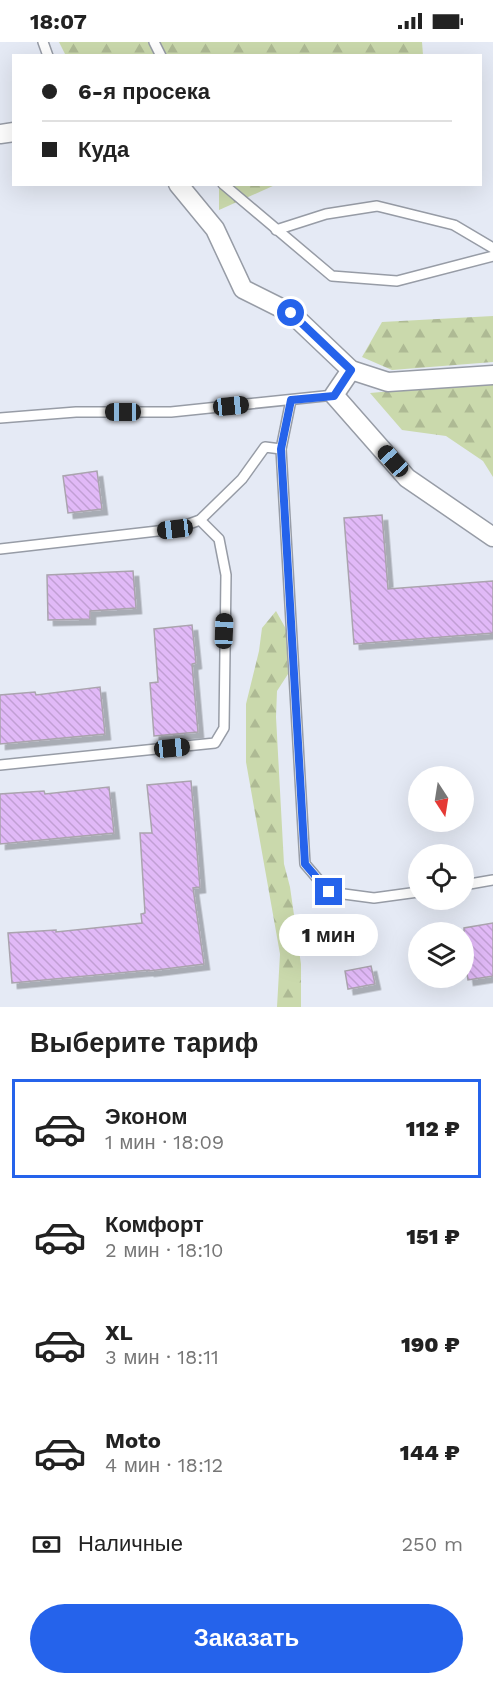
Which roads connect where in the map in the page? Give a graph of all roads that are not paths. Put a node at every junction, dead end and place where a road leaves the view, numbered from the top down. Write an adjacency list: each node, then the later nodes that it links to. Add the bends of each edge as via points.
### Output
1 (180, 186): 6 (street, via 215,229 243,289 291,313)
2 (225, 186): 3 (lane)
3 (276, 230): 4 (lane, via 326,214 377,206 454,225); 5 (lane, via 332,276 397,280)
4 (493, 248)
5 (493, 256)
6 (351, 370): 7 (street, via 388,382); 8 (street)
7 (493, 375)
8 (334, 396): 9 (lane); 13 (street, via 407,478)
9 (291, 400): 10 (lane, via 171,412 76,411); 11 (lane)
10 (0, 418)
11 (281, 449): 12 (lane, via 266,447 242,479); 18 (lane, via 305,864 329,892 374,898)
12 (201, 520): 14 (lane, via 175,529); 15 (lane, via 219,539 226,575 224,728 215,743)
13 (493, 537)
14 (0, 549)
15 (0, 765)
16 (493, 880): 17 (lane)
17 (474, 883)
18 (408, 893)

